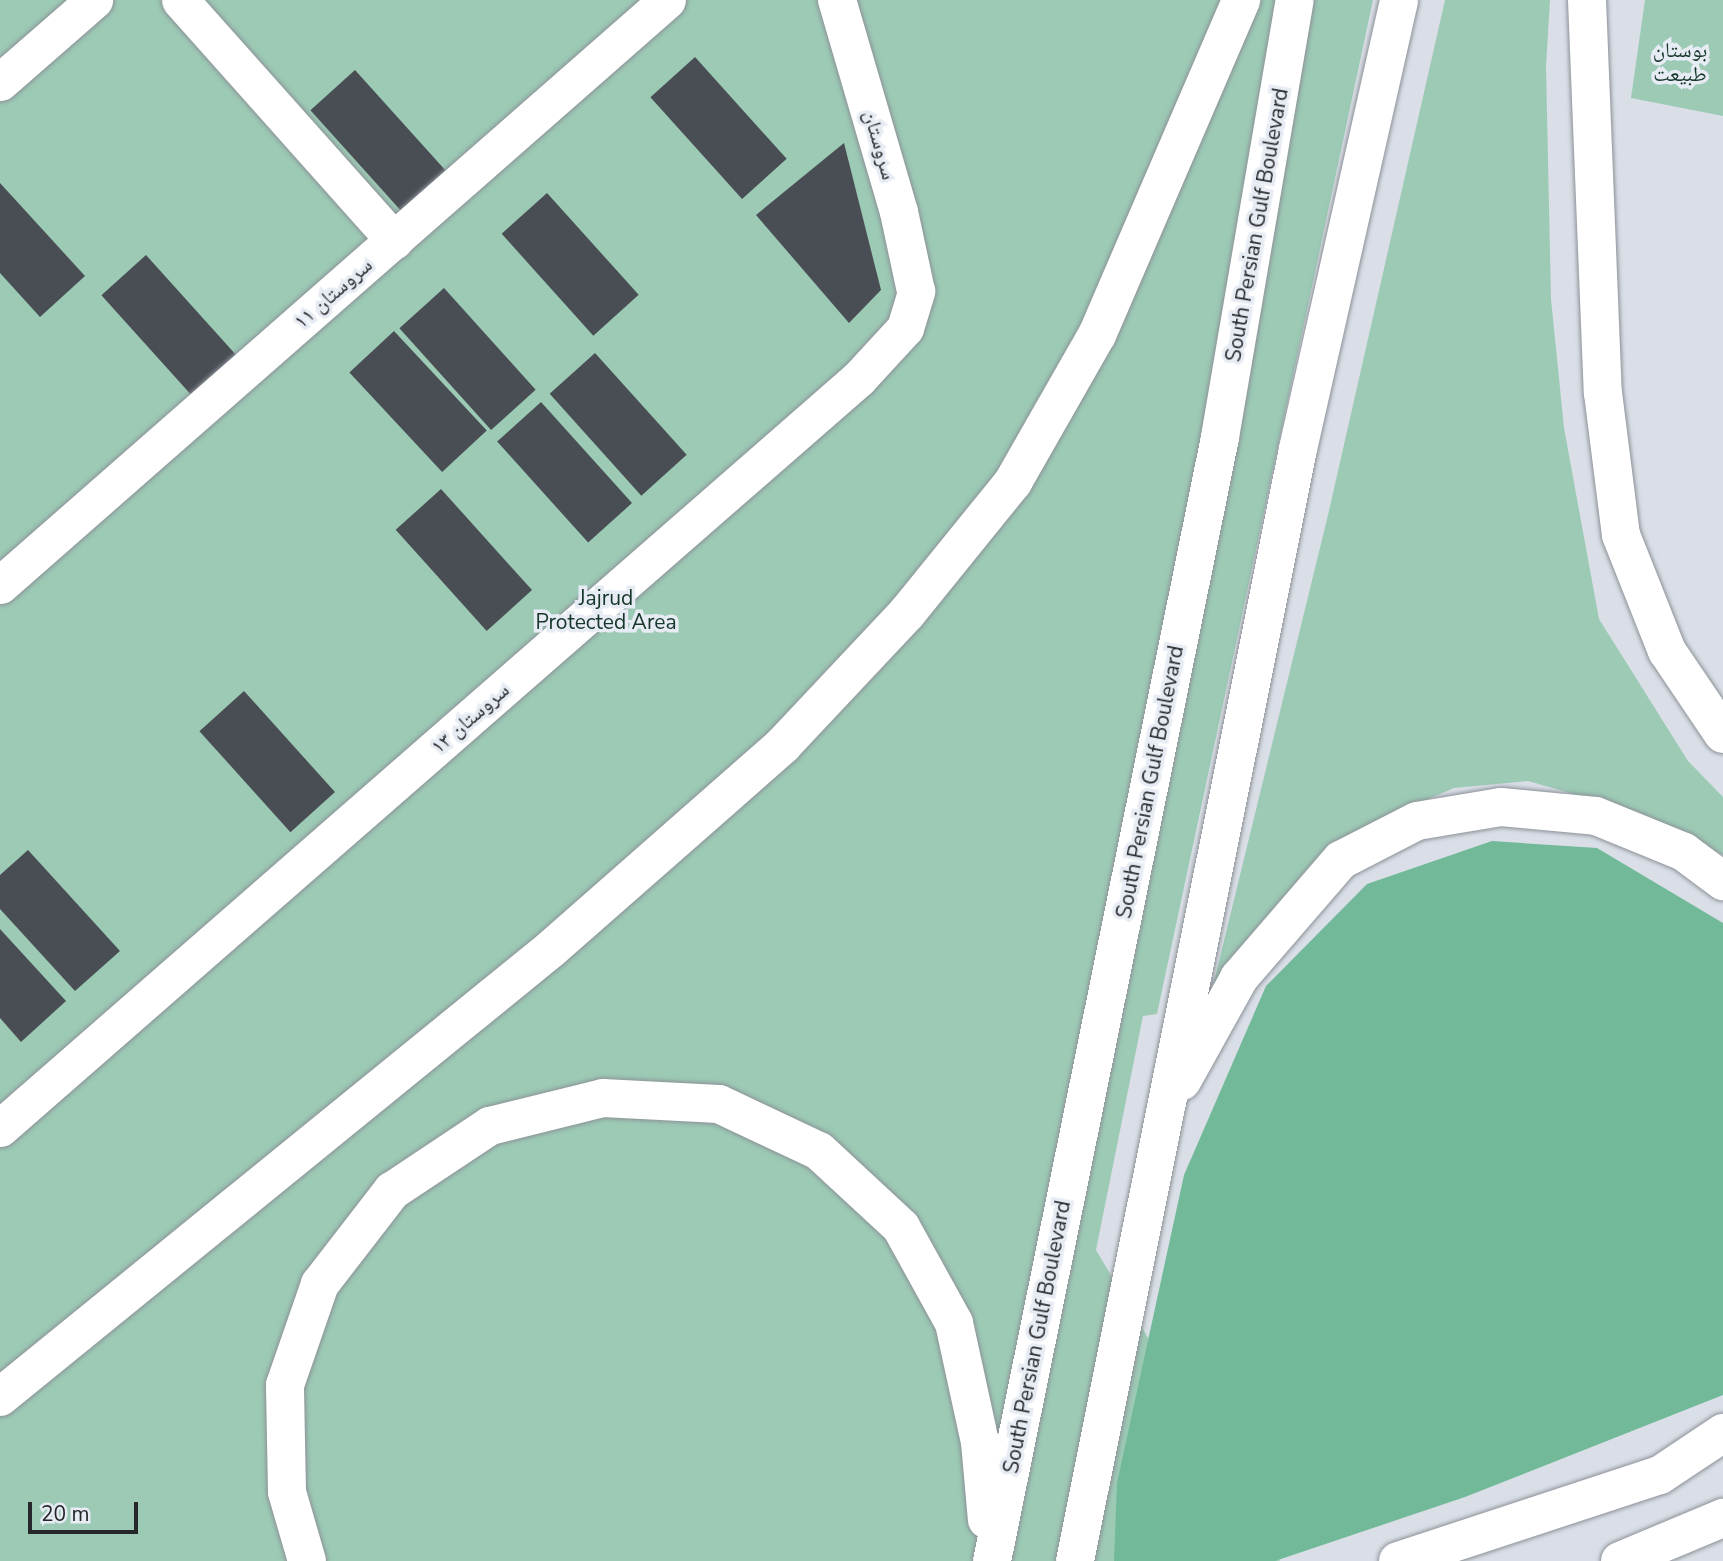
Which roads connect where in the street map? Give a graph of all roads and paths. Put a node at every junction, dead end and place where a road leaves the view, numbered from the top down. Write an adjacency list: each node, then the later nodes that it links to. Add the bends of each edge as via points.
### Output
1 (94, 0): 9 (street)
2 (180, 0): 10 (street)
3 (667, 0): 10 (street, سروستان ۱۱)
4 (837, 0): 11 (main road, سروستان, via 899,212)
5 (1241, 0): 17 (main road, via 1097,335 1013,482 907,613 783,745 551,949)
6 (1295, 0): 23 (main road, South Persian Gulf Boulevard, via 1220,437)
7 (1399, 0): 15 (main road, via 1298,449)
8 (1587, 0): 13 (main road, via 1602,393 1621,535 1667,652)
9 (0, 82)
10 (394, 240): 12 (street, سروستان ۱۱)
11 (916, 291): 16 (street, سروستان ۱۳, via 905,328 859,378)
12 (0, 585)
13 (1723, 734)
14 (1723, 881): 15 (main road, via 1684,852 1596,816 1501,807 1417,821 1341,860 1239,978)
15 (1165, 1114): 20 (main road)
16 (0, 1128)
17 (0, 1397)
18 (1723, 1433): 24 (main road, via 1660,1475)
19 (1723, 1518): 21 (main road)
20 (1077, 1550)
21 (1627, 1558): 25 (main road)
22 (307, 1561): 23 (main road, via 287,1492 285,1385 320,1284 392,1191 479,1133 490,1126 603,1098 719,1104 819,1151 901,1227 954,1323 980,1442)
23 (991, 1561)
24 (1398, 1561)
25 (1592, 1561)

